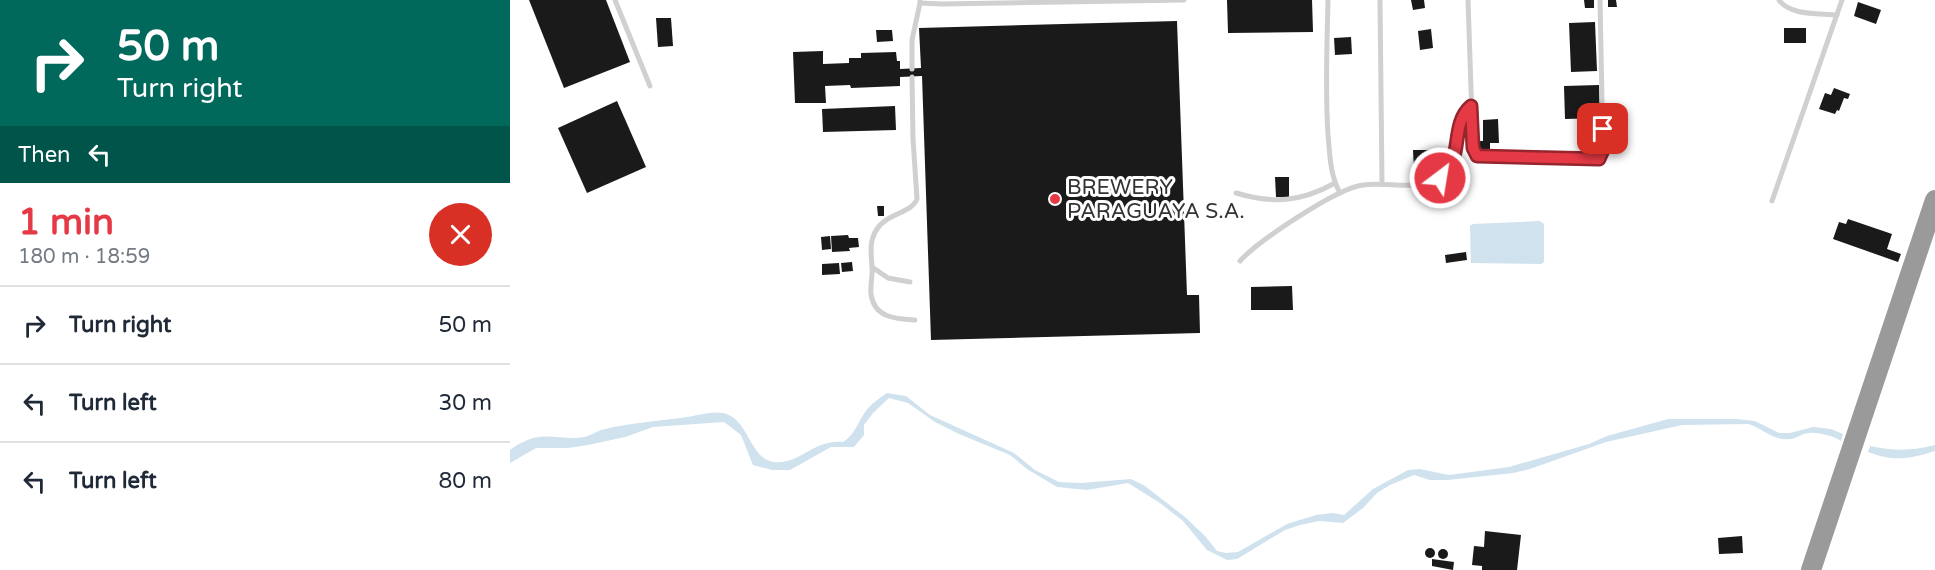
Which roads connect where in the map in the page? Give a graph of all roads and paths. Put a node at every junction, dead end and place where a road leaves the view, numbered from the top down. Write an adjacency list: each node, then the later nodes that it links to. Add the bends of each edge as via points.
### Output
1 (615, 0): 13 (lane)
2 (1184, 0): 9 (lane)
3 (1328, 0): 15 (lane, via 1326,106)
4 (1380, 0): 16 (lane)
5 (1468, 0): 14 (lane)
6 (1600, 0): 14 (lane, via 1603,150 1599,159 1477,156 1473,148)
7 (1779, 0): 10 (lane, via 1796,11)
8 (1842, 0): 10 (lane)
9 (920, 2): 11 (lane, via 912,40)
10 (1837, 15): 20 (lane)
11 (912, 69)
12 (912, 77): 22 (lane, via 917,199 914,206 885,219 877,228 871,244)
13 (651, 86)
14 (1471, 106): 16 (lane, via 1461,118 1452,167 1447,173 1422,184)
15 (1335, 183): 17 (lane, via 1296,200 1256,199); 18 (lane)
16 (1382, 184): 18 (lane, via 1361,185)
17 (1236, 193)
18 (1340, 193): 21 (lane, via 1289,222)
19 (1935, 200): 25 (highway)
20 (1772, 201)
21 (1240, 261)
22 (872, 267): 23 (lane, via 888,278); 24 (lane, via 871,295 880,312 890,318)
23 (910, 282)
24 (915, 320)
25 (1811, 570)

